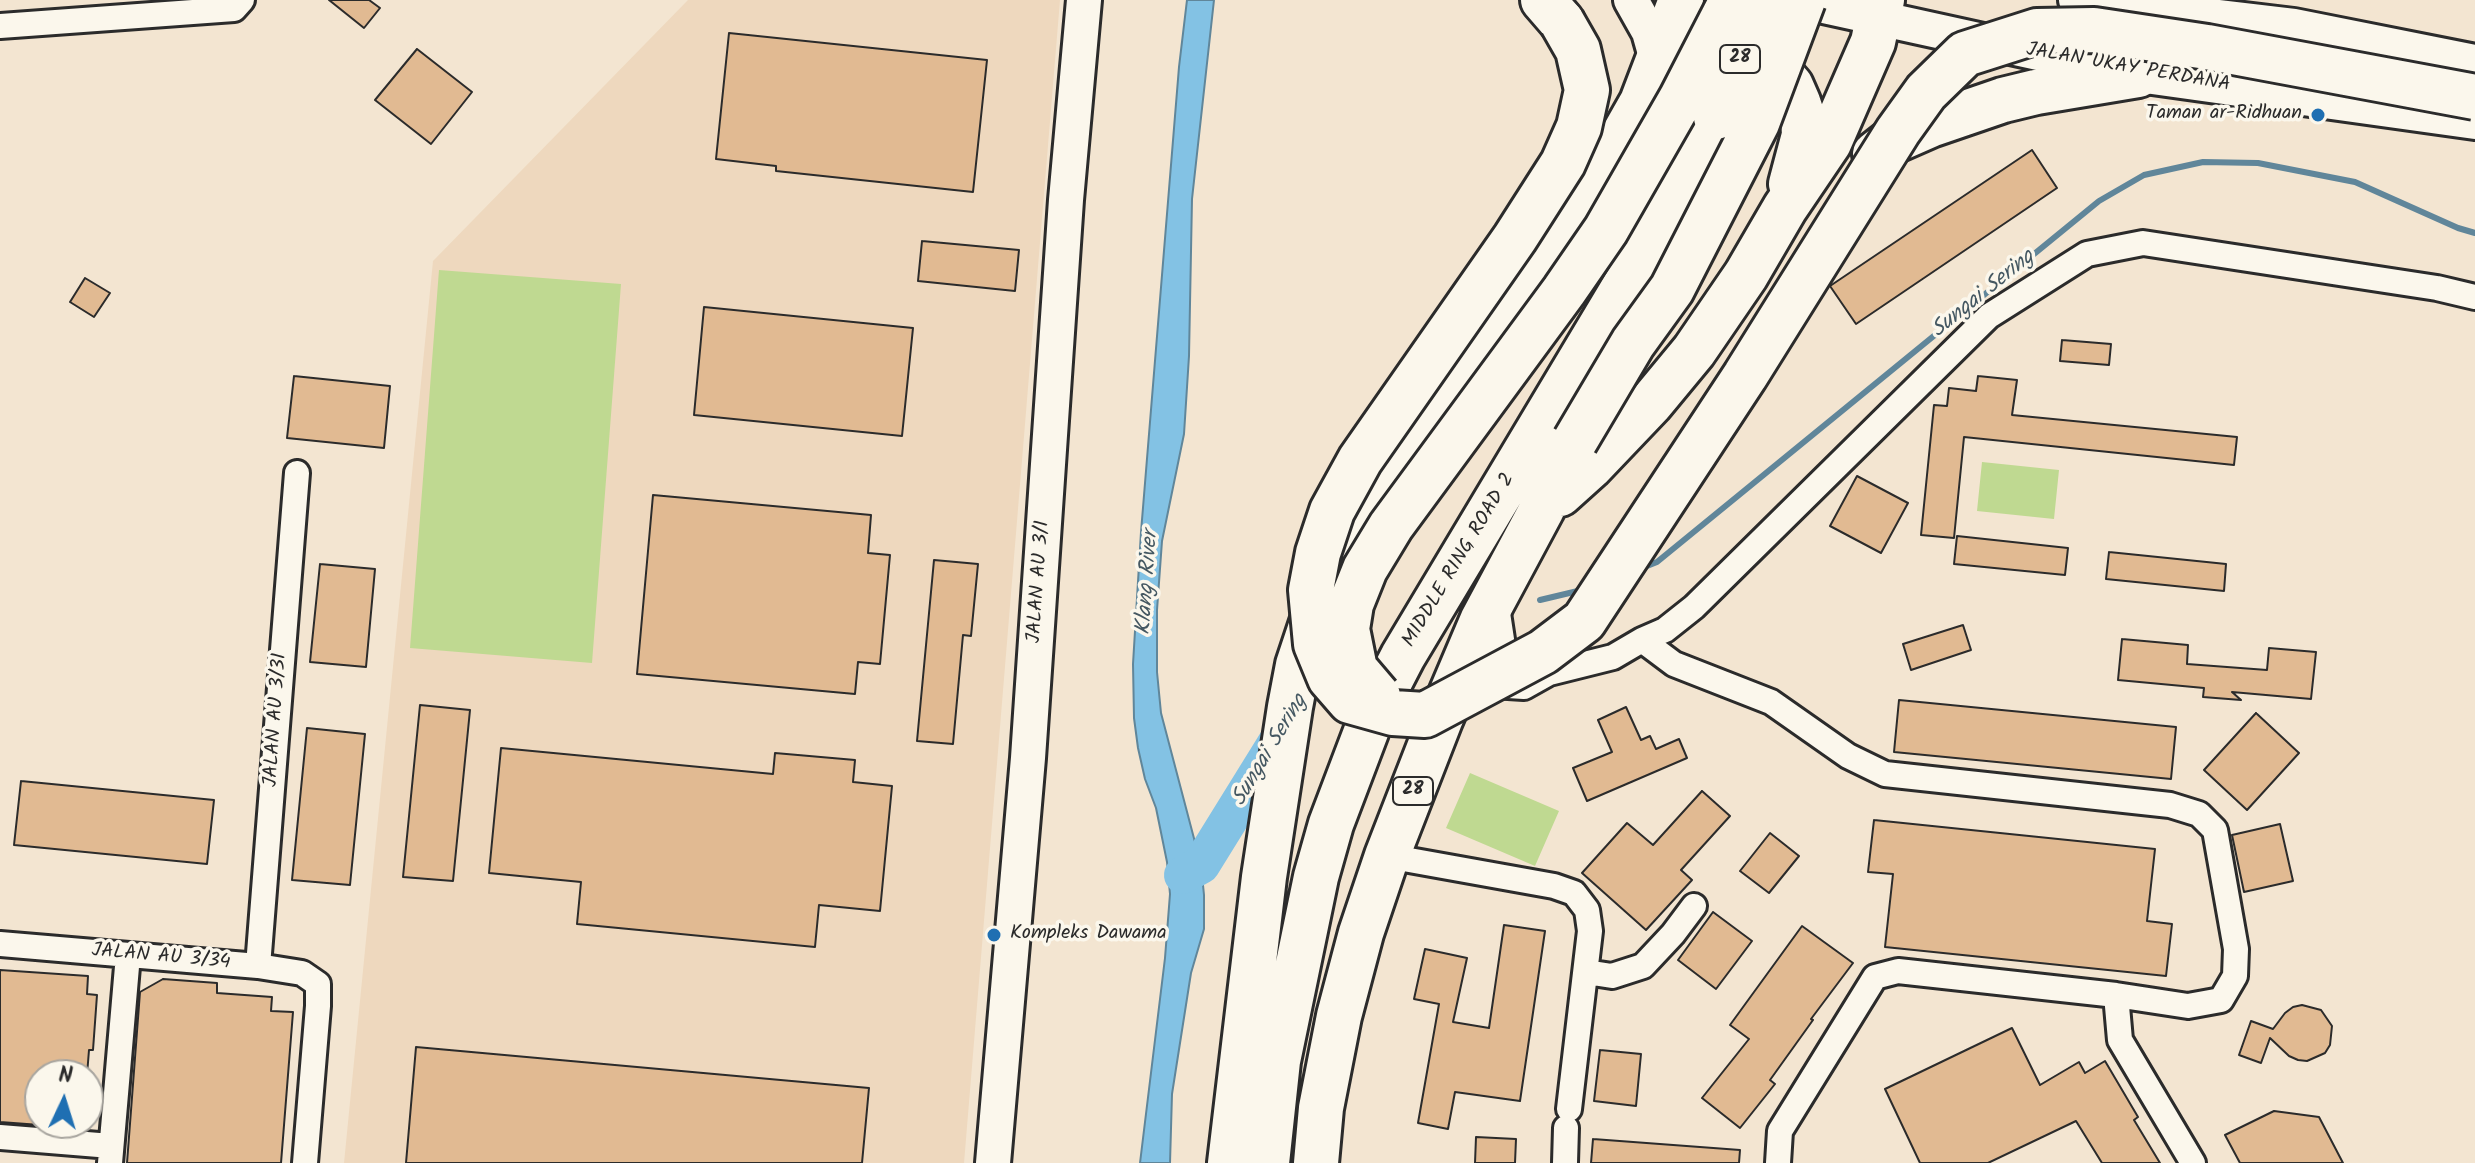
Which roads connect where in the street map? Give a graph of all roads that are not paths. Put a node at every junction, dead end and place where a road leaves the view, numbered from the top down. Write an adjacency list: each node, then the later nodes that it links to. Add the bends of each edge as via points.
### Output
1 (1084, 0): 39 (street, JALAN AU 3/1)
2 (1631, 0): 16 (street, via 1649,32)
3 (1681, 0): 16 (highway)
4 (1732, 0): 27 (highway, bridge, via 1606,230 1365,569 1347,629 1355,669)
5 (1763, 0): 41 (highway, MIDDLE RING ROAD 2 / 28, bridge, via 1679,195 1385,688 1347,778 1316,877 1278,1061)
6 (1796, 0): 11 (street, JALAN UKAY PERDANA)
7 (1803, 0): 23 (highway, 28, bridge, via 1757,123 1672,289 1575,441)
8 (2076, 0): 10 (street)
9 (238, 4): 13 (street)
10 (2156, 6): 14 (street, via 2294,26)
11 (1880, 10): 15 (street, JALAN UKAY PERDANA); 19 (highway, via 1873,42 1829,143)
12 (1553, 11): 27 (highway, bridge, via 1578,50 1587,90 1579,127 1563,163 1515,238 1360,460 1332,511 1318,553 1311,590 1316,644 1330,678 1350,701)
13 (0, 26)
14 (2475, 62)
15 (2138, 75): 18 (street, JALAN UKAY PERDANA); 20 (highway, via 2003,100 1889,143 1828,190)
16 (1650, 83): 19 (highway, via 1694,57 1724,50 1766,61 1791,86 1803,117 1804,135); 40 (highway, bridge, via 1568,224 1396,460 1329,572 1298,665 1264,877)
17 (2475, 97): 27 (highway, bridge, via 2094,30 2037,31 1965,54 1926,92 1898,131 1584,621 1543,652 1425,715)
18 (2475, 122)
19 (1785, 208): 20 (highway)
20 (1746, 275): 23 (highway, via 1651,403)
21 (2475, 297): 25 (street, via 2143,243 2087,254 1989,316 1694,607)
22 (297, 473): 33 (street, JALAN AU 3/31)
23 (1542, 509): 24 (highway, 28)
24 (1496, 598): 26 (street, via 1507,655); 28 (highway, 28)
25 (1642, 640): 26 (street, via 1613,657); 35 (street, via 1674,664 1771,702 1848,756 1885,774 2170,805 2199,814 2215,830 2236,949 2235,976 2221,1000 2188,1006)
26 (1549, 673): 28 (street, via 1524,687 1492,685)
27 (1393, 713)
28 (1440, 720): 29 (highway, 28)
29 (1387, 856): 34 (street, via 1574,893 1587,910); 42 (highway, 28, via 1339,1016)
30 (1694, 906): 34 (street, via 1643,966 1612,976)
31 (0, 944): 32 (street, JALAN AU 3/34)
32 (128, 955): 33 (street, JALAN AU 3/34); 37 (street)
33 (258, 966): 38 (street, JALAN AU 3/34, via 302,973 318,984)
34 (1586, 972): 43 (street)
35 (2116, 995): 44 (street, via 1898,971 1875,977 1780,1131); 45 (street, via 2120,1040)
36 (0, 1137): 37 (street)
37 (111, 1154)
38 (305, 1163)
39 (993, 1163)
40 (1230, 1163)
41 (1267, 1163)
42 (1316, 1163)
43 (1565, 1163)
44 (1778, 1163)
45 (2193, 1163)

